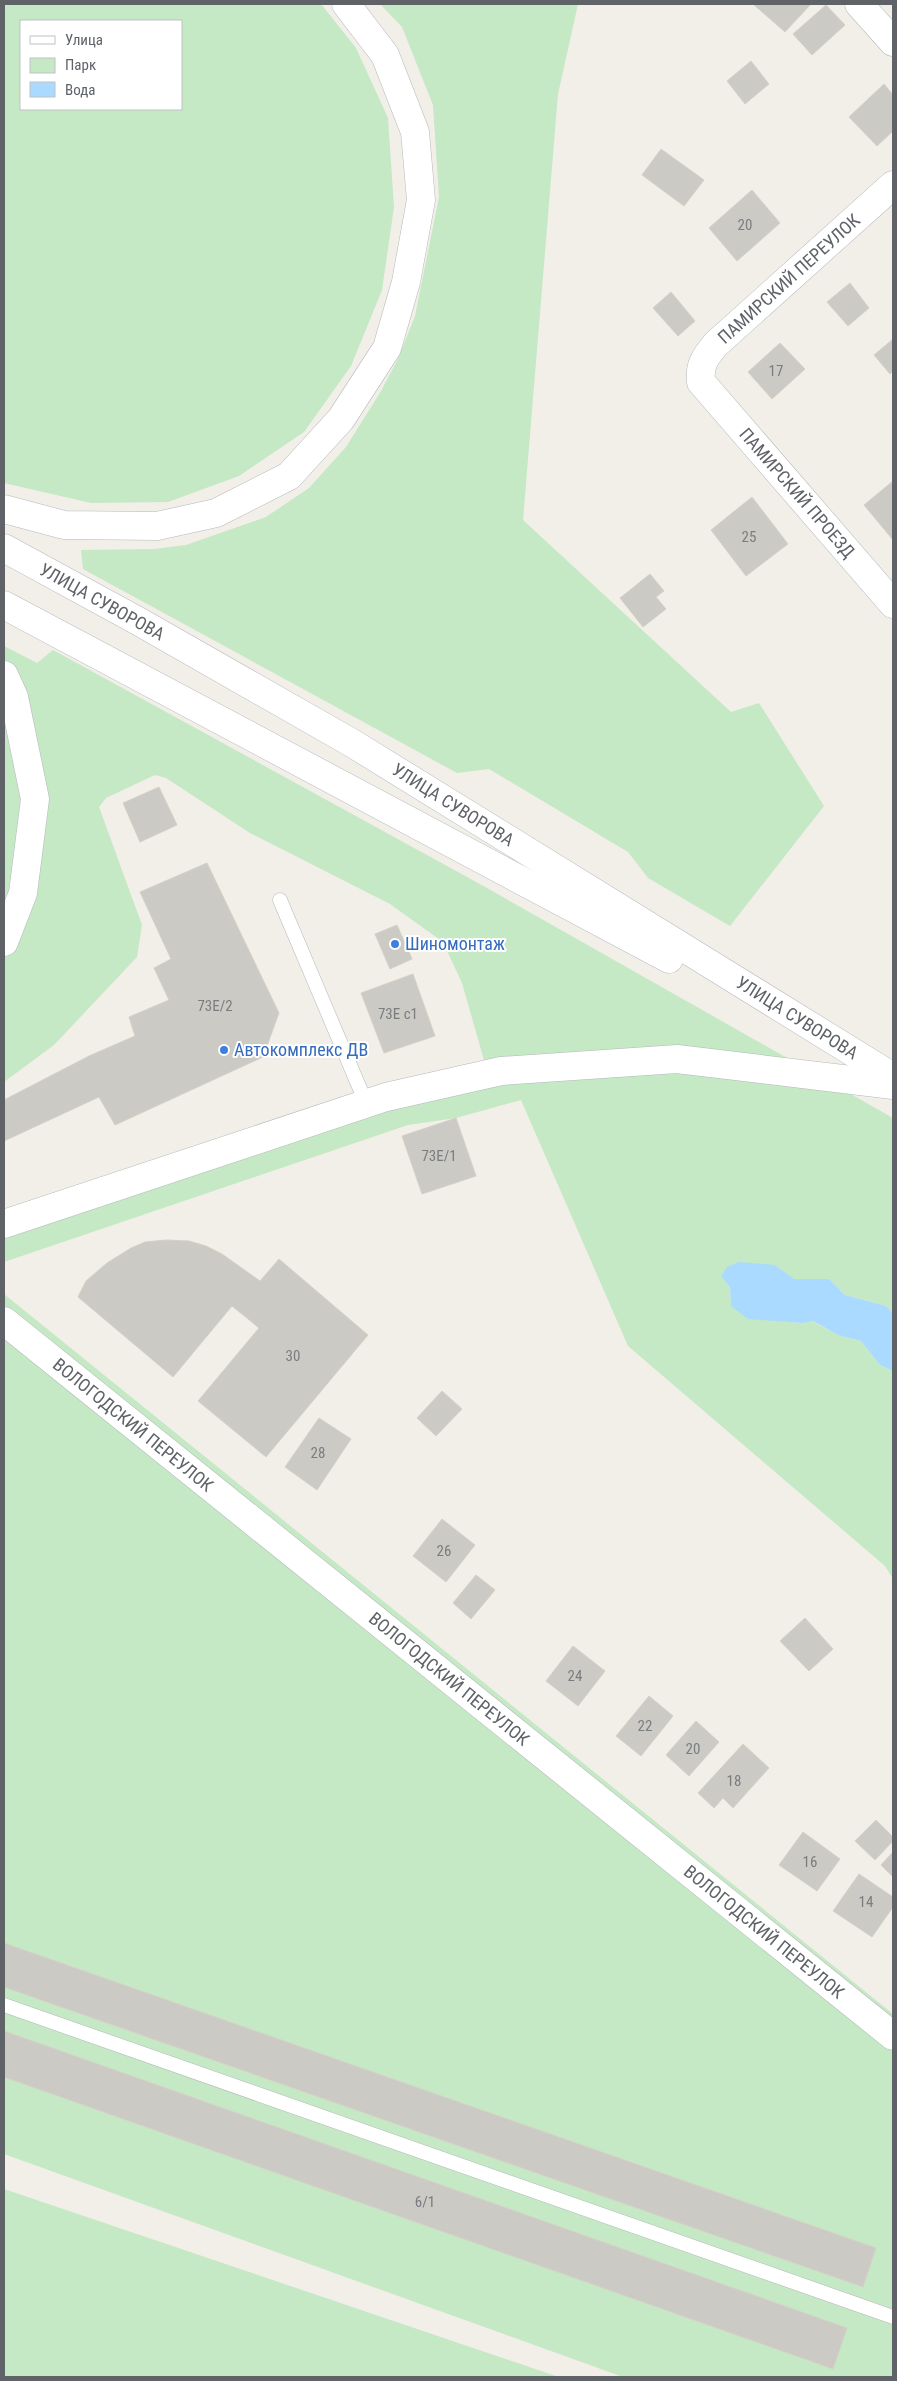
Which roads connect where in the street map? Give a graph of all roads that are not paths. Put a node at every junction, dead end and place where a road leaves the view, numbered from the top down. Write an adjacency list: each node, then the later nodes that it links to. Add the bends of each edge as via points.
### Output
1 (346, 4): 6 (street, via 385,55 412,123 421,200 406,282 387,348 341,420 289,476 216,513 158,526 64,526)
2 (859, 4): 3 (street)
3 (893, 42)
4 (893, 185): 5 (street, ПАМИРСКИЙ ПЕРЕУЛОК, via 716,344 704,358)
5 (701, 382): 8 (street, ПАМИРСКИЙ ПРОЕЗД)
6 (4, 509)
7 (4, 548): 13 (street, УЛИЦА СУВОРОВА, via 352,743)
8 (893, 604)
9 (4, 605): 13 (street, УЛИЦА СУВОРОВА)
10 (4, 675): 12 (street, via 14,697 35,799 23,893)
11 (280, 900): 15 (lane)
12 (4, 942)
13 (893, 1078)
14 (893, 1085): 15 (street, via 677,1059 501,1071)
15 (366, 1103): 16 (street)
16 (4, 1224)
17 (4, 1321): 19 (street, ВОЛОГОДСКИЙ ПЕРЕУЛОК)
18 (4, 2005): 20 (lane)
19 (893, 2036)
20 (893, 2316)

